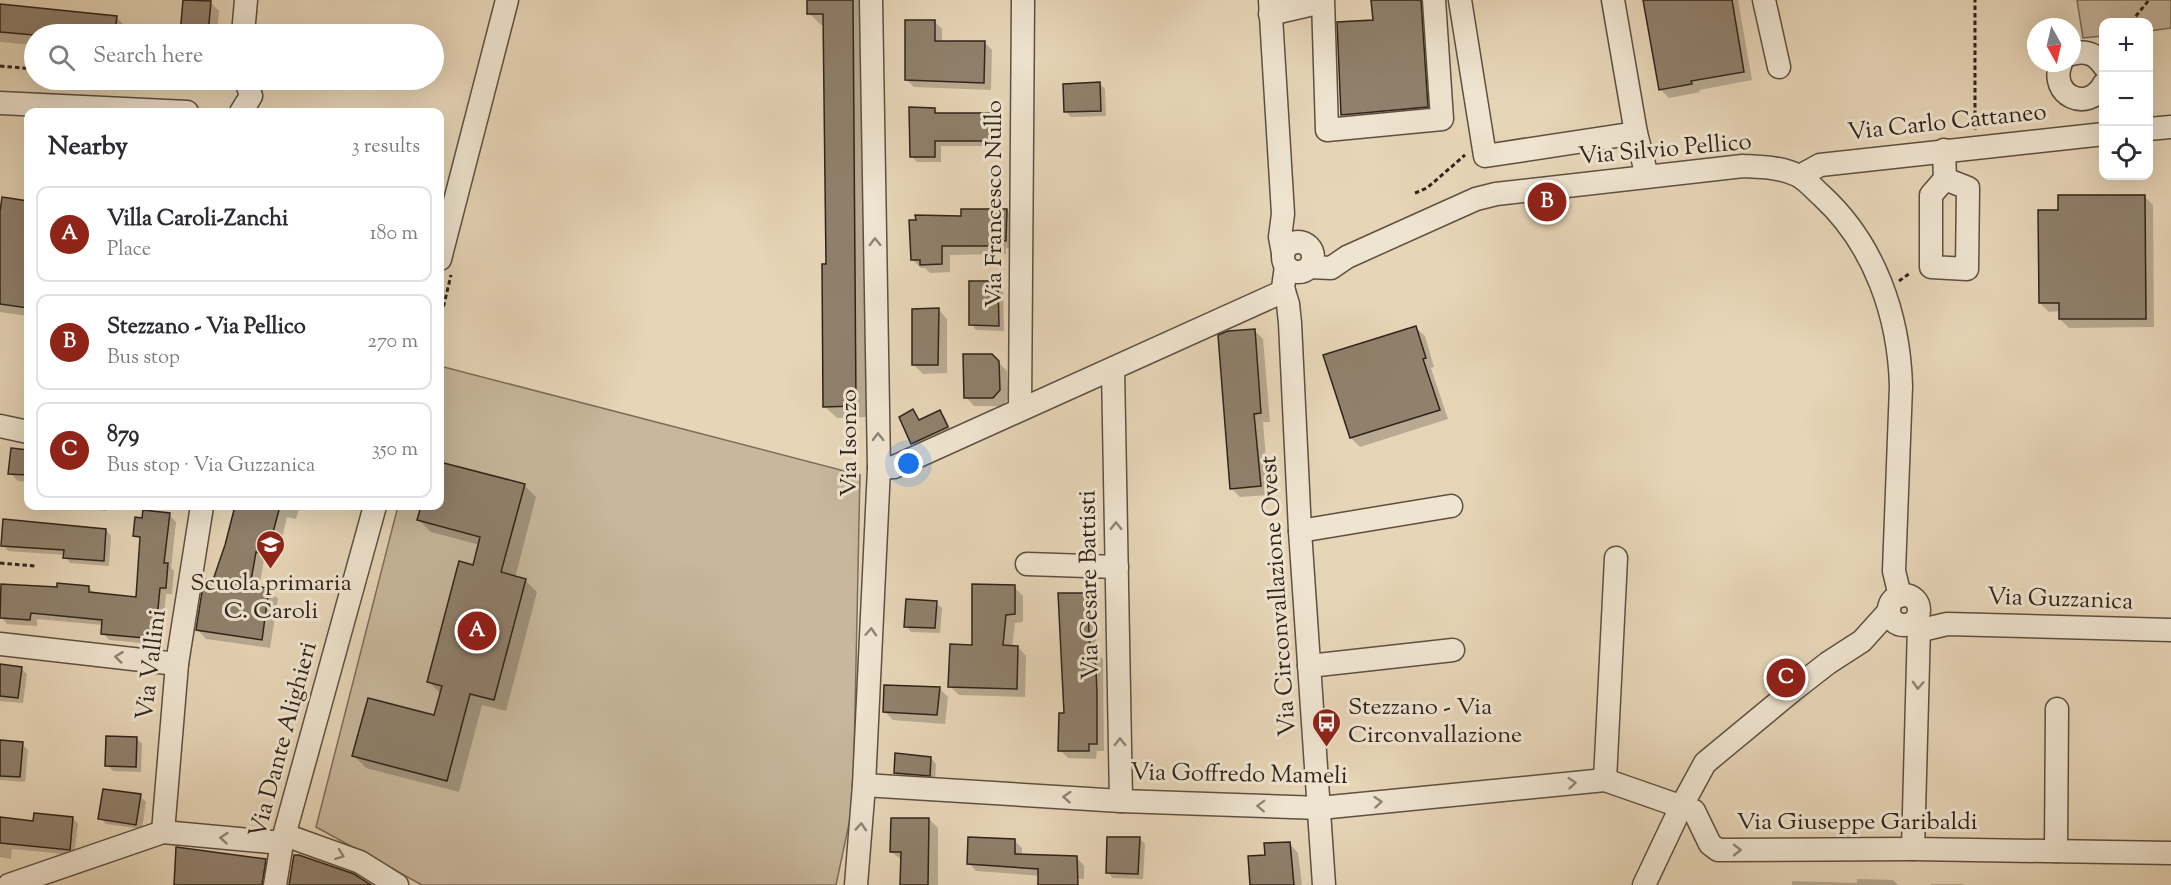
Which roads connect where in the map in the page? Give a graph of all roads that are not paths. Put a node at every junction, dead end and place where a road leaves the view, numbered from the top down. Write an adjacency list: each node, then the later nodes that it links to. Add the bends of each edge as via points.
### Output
1 (246, 0): 11 (street)
2 (507, 0): 28 (street)
3 (871, 0): 35 (street, Via Isonzo, one-way to 3)
4 (1023, 0): 32 (street, Via Francesco Nullo)
5 (1321, 0): 6 (street, via 1327,130 1442,119); 10 (street, via 1309,5)
6 (1434, 0)
7 (1460, 0): 22 (street, via 1485,156)
8 (1613, 0): 22 (street)
9 (1764, 0): 14 (street)
10 (1280, 6): 29 (street, Via Circonvallazione Ovest, via 1280,237)
11 (244, 24)
12 (2081, 52): 13 (street, via 2093,54)
13 (2099, 61)
14 (1779, 67)
15 (2059, 72): 17 (street, via 2063,90 2069,96)
16 (2099, 91): 17 (street)
17 (2084, 99): 23 (street)
18 (0, 103): 19 (street)
19 (89, 108)
20 (2171, 127): 21 (street)
21 (2153, 129)
22 (1636, 133): 25 (street)
23 (2096, 134): 24 (street, Via Carlo Cattaneo)
24 (1944, 150): 26 (street, Via Carlo Cattaneo, via 1821,165); 27 (street)
25 (1647, 176): 26 (street, Via Silvio Pellico, via 1743,166 1779,168); 29 (street, Via Silvio Pellico, via 1496,194 1476,199 1347,257 1323,246)
26 (1800, 176): 43 (street, Via Silvio Pellico, via 1852,230 1885,292 1894,321 1901,377 1894,571)
27 (1945, 179)
28 (444, 244)
29 (1299, 258): 30 (street, Via Circonvallazione Ovest)
30 (1286, 298): 31 (street); 39 (street, Via Circonvallazione Ovest)
31 (1113, 369): 32 (street); 42 (street, Via Cesare Battisti, one-way to 31)
32 (1020, 409): 35 (street, via 894,467)
33 (0, 426): 34 (street)
34 (24, 431)
35 (879, 468): 51 (street, Via Isonzo, one-way to 35)
36 (1451, 506): 39 (street)
37 (201, 510): 47 (street, Via Vallini)
38 (374, 510): 56 (street, Via Dante Alighieri)
39 (1300, 531): 48 (street, Via Circonvallazione Ovest)
40 (1616, 558): 50 (street)
41 (1027, 564): 42 (street)
42 (1117, 567): 52 (street, Via Cesare Battisti, one-way to 42)
43 (1906, 614): 44 (street, Via Guzzanica, via 1926,629 1947,624); 53 (street, via 1828,663 1706,763); 57 (street, Via Silvio Pellico, one-way to 57)
44 (2171, 630)
45 (0, 644): 47 (street, one-way to 45)
46 (1453, 650): 48 (street)
47 (177, 664): 55 (street, Via Vallini)
48 (1310, 666): 54 (street, Via Circonvallazione Ovest)
49 (2057, 709): 58 (street)
50 (1605, 780): 53 (street, Via Goffredo Mameli); 54 (street, Via Goffredo Mameli, one-way to 50)
51 (864, 784): 52 (street, Via Goffredo Mameli, one-way to 51); 63 (street, Via Isonzo, one-way to 51)
52 (1121, 801): 54 (street, Via Goffredo Mameli, one-way to 52)
53 (1681, 807): 57 (street, Via Giuseppe Garibaldi, one-way to 57, via 1695,811 1710,844 1718,850); 65 (street)
54 (1320, 808): 64 (street, Via Circonvallazione Ovest)
55 (164, 832): 56 (street, one-way to 55); 60 (street)
56 (284, 839): 61 (street, Via Dante Alighieri); 62 (street, one-way to 62, via 360,862)
57 (1913, 849): 58 (street, Via Giuseppe Garibaldi)
58 (2056, 851): 59 (street, Via Giuseppe Garibaldi)
59 (2171, 853)
60 (9, 885)
61 (275, 885)
62 (397, 885)
63 (856, 885)
64 (1324, 885)
65 (1644, 885)

